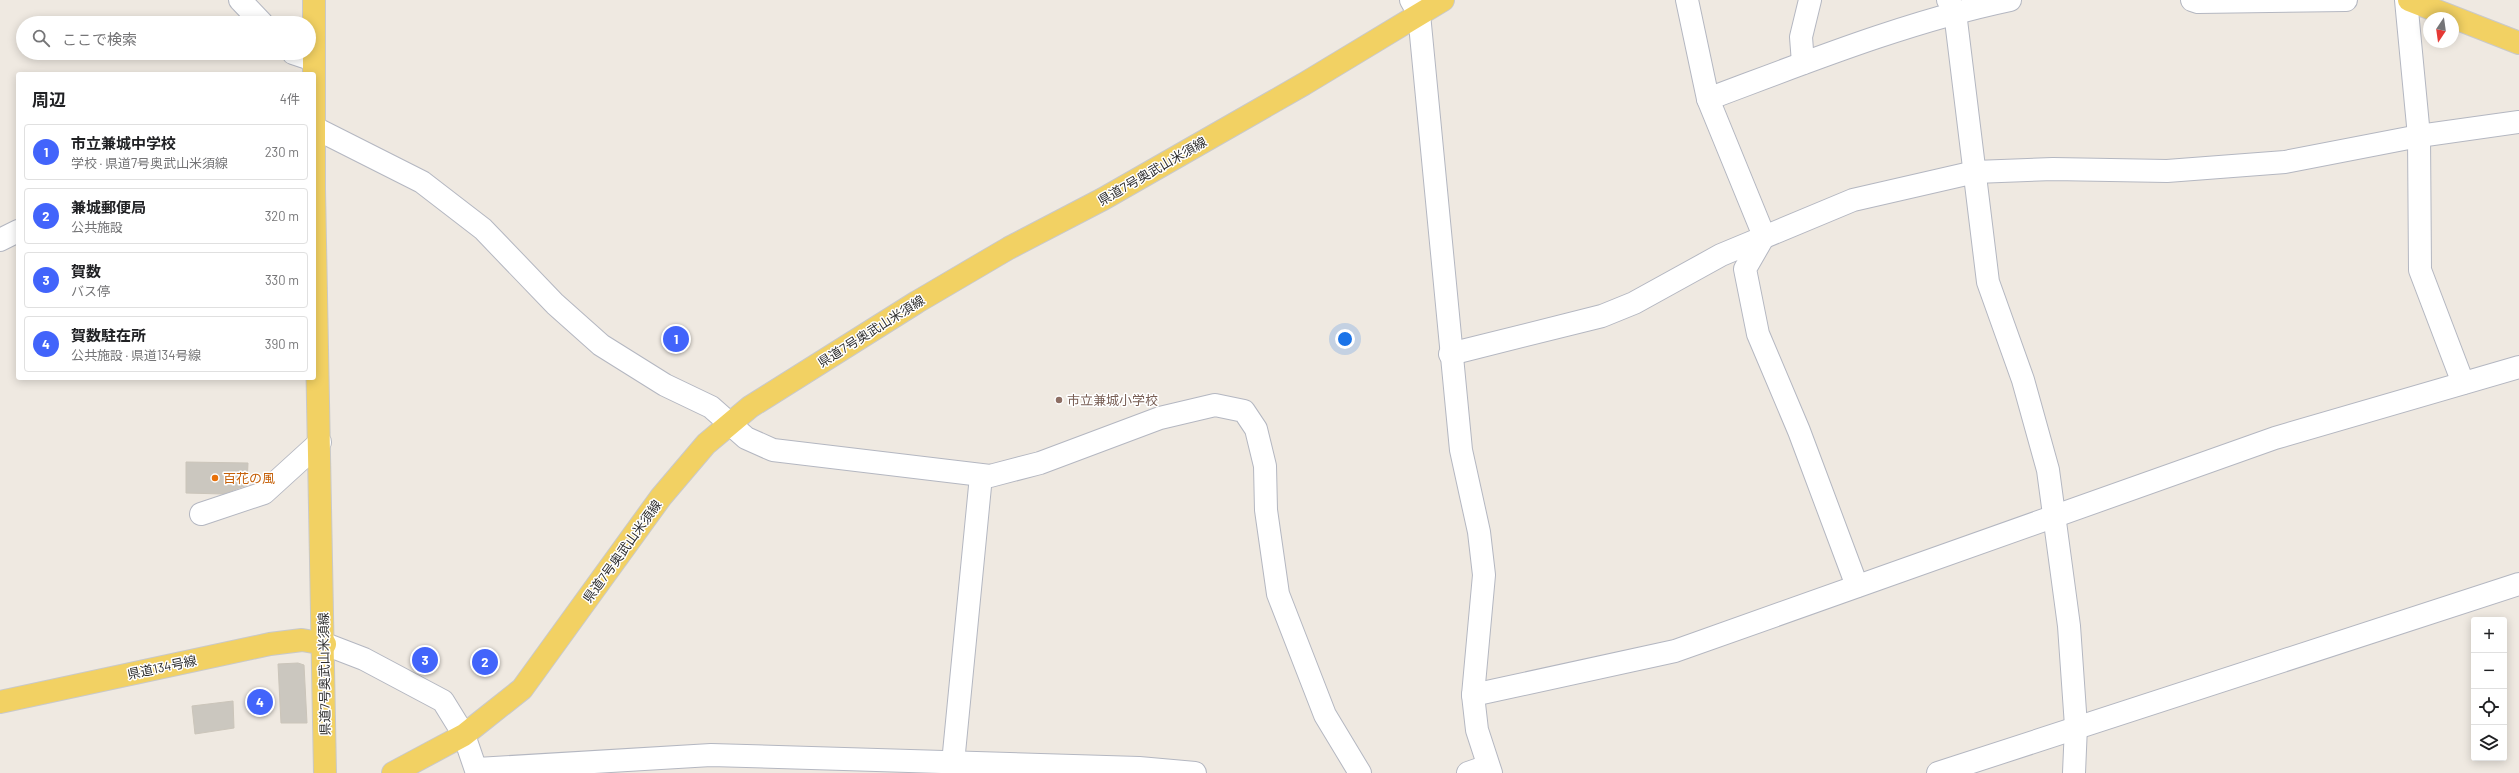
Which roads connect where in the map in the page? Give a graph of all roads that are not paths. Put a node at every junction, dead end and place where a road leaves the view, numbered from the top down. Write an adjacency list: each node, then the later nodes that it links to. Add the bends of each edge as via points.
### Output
1 (240, 0): 12 (street)
2 (314, 0): 13 (main road, 県道7号奥武山米須線)
3 (1443, 0): 11 (main road, 県道7号奥武山米須線)
4 (1687, 0): 18 (street)
5 (2010, 0): 10 (street)
6 (2192, 0): 7 (street)
7 (2346, 0)
8 (2408, 0): 14 (main road); 21 (street)
9 (1803, 1): 16 (street)
10 (1951, 6): 16 (street); 22 (street)
11 (1415, 7): 27 (street); 30 (main road, 県道7号奥武山米須線, via 1304,84 1099,202 1008,248 917,302 750,407)
12 (255, 16)
13 (314, 16)
14 (2519, 43)
15 (314, 60): 17 (main road, 県道7号奥武山米須線)
16 (1803, 63): 18 (street)
17 (314, 72)
18 (1708, 98): 24 (street)
19 (2519, 122): 21 (street)
20 (316, 128): 30 (street, via 422,182 483,229 555,304 601,345 665,385 711,407)
21 (2419, 136): 22 (street, via 2284,162 2167,170 2053,169); 29 (street, via 2420,270)
22 (1975, 172): 24 (street, via 1853,200); 34 (street, via 1988,282 2023,380 2048,470)
23 (16, 232): 25 (street)
24 (1764, 236): 27 (street, via 1721,255 1634,303 1602,316); 36 (street, via 1745,269 1758,334 1799,431)
25 (0, 240)
26 (316, 253): 31 (main road, 県道7号奥武山米須線)
27 (1450, 354): 38 (street, via 1461,450 1479,532 1484,576)
28 (2519, 367): 29 (street)
29 (2463, 383): 34 (street, via 2275,438)
30 (731, 422): 32 (street, via 746,438 773,450); 41 (main road, 県道7号奥武山米須線, via 706,444 661,497 522,689)
31 (320, 442): 33 (street, via 264,493); 37 (main road, 県道7号奥武山米須線)
32 (981, 476): 42 (street); 48 (street, via 1040,463 1174,415 1215,405 1244,411 1256,429 1265,466 1266,510 1278,594 1325,715)
33 (201, 514)
34 (2055, 518): 36 (street); 40 (street, via 2069,626)
35 (2519, 584): 40 (street, via 2234,678)
36 (1857, 586): 38 (street, via 1676,651)
37 (325, 644): 39 (main road, 県道134号線, via 302,640 270,644); 41 (street, via 364,659 443,701); 45 (main road, 県道7号奥武山米須線)
38 (1473, 695): 43 (street, via 1477,730)
39 (0, 702)
40 (2076, 726): 50 (street); 51 (street)
41 (464, 735): 44 (street); 46 (main road, 県道7号奥武山米須線)
42 (957, 766): 44 (street, via 711,755); 47 (street, via 1139,768)
43 (1490, 770): 49 (street)
44 (477, 771)
45 (325, 773)
46 (393, 773)
47 (1195, 773)
48 (1360, 773)
49 (1468, 773)
50 (1938, 773)
51 (2074, 773)

